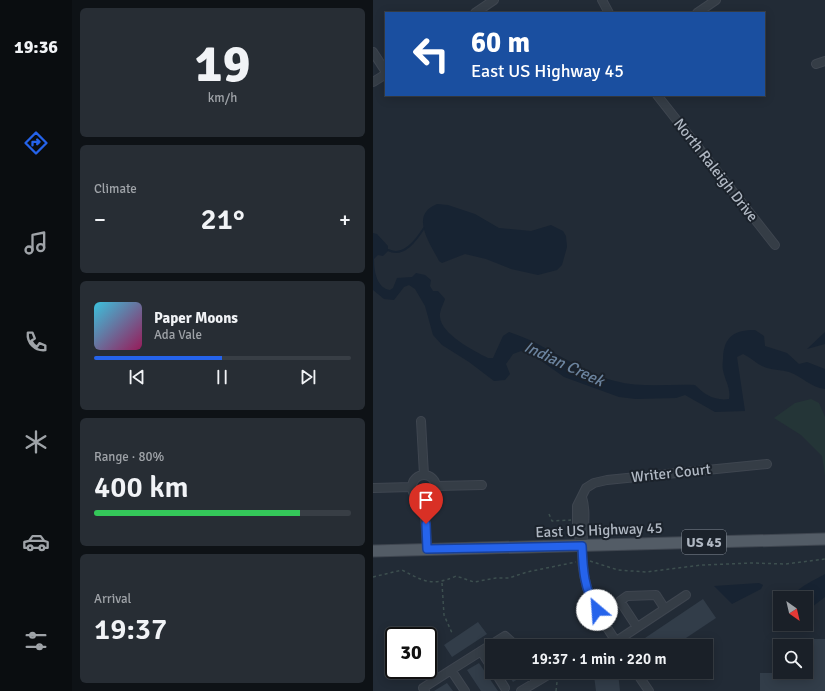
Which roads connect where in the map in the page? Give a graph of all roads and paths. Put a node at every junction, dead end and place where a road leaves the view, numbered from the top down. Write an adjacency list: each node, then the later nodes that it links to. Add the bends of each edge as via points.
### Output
1 (494, 0): 4 (street)
2 (602, 0): 5 (street)
3 (716, 0): 6 (street)
4 (476, 12)
5 (608, 12)
6 (698, 12)
7 (373, 52): 10 (street)
8 (825, 61): 9 (street)
9 (816, 64)
10 (385, 71)
11 (385, 74): 12 (street)
12 (373, 82)
13 (658, 96): 14 (street, North Raleigh Drive)
14 (775, 246)
15 (421, 421): 17 (street)
16 (767, 464): 26 (street, Writer Court, via 594,483 586,488 582,497 585,505)
17 (424, 475): 19 (street, via 433,478); 20 (street, via 415,479)
18 (482, 485): 19 (street)
19 (436, 486): 22 (street, via 434,493)
20 (412, 487): 21 (street); 22 (street, via 417,496)
21 (373, 488)
22 (425, 498): 27 (street)
23 (549, 514): 24 (path, via 552,521)
24 (575, 520)
25 (825, 539): 26 (main road, East US Highway 45 / US 45)
26 (582, 546): 27 (main road, East US Highway 45 / US 45); 36 (street, Writer Court, via 584,578 589,598)
27 (427, 549): 28 (main road, East US Highway 45 / US 45)
28 (373, 551)
29 (825, 559): 30 (path)
30 (786, 564)
31 (442, 582): 35 (path, via 444,615)
32 (686, 595): 33 (street)
33 (665, 609): 34 (street); 34 (street, via 656,594 627,596 620,602)
34 (637, 628): 37 (street)
35 (452, 633)
36 (612, 639)
37 (622, 639)
38 (485, 649): 39 (street)
39 (481, 652): 40 (street); 41 (street)
40 (485, 658)
41 (451, 670): 48 (street, via 423,688); 49 (street)
42 (499, 679): 47 (street)
43 (541, 679): 45 (street)
44 (641, 679): 52 (street)
45 (537, 681): 50 (street)
46 (557, 682): 51 (path)
47 (505, 688)
48 (425, 691)
49 (465, 691)
50 (521, 691)
51 (556, 691)
52 (649, 691)

